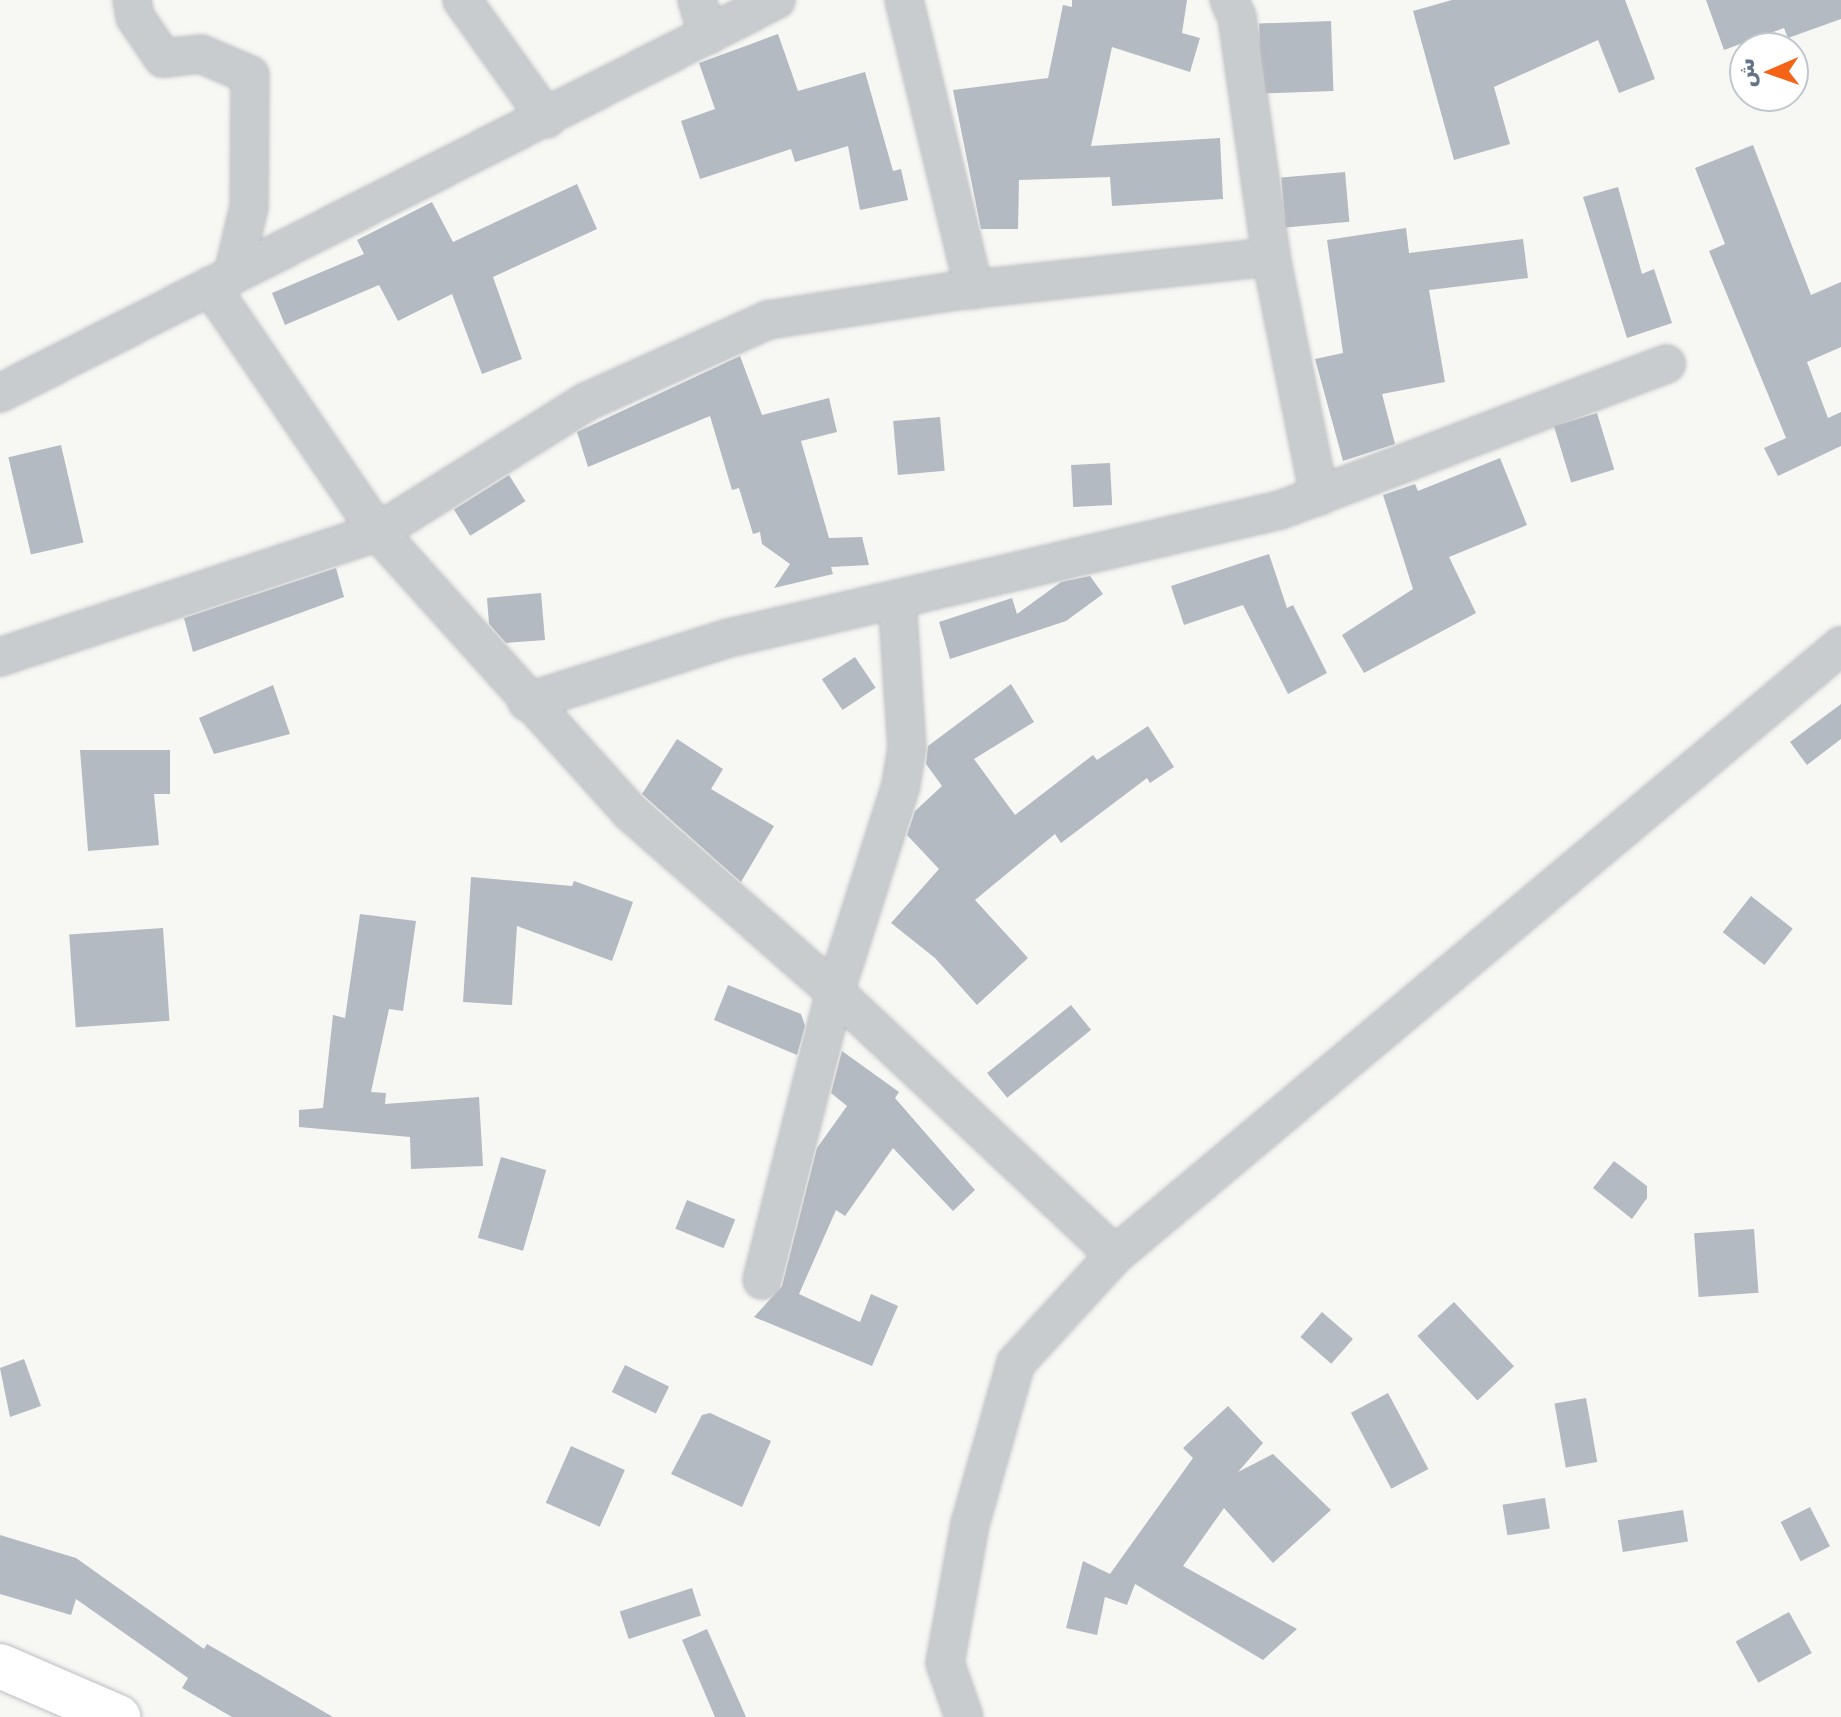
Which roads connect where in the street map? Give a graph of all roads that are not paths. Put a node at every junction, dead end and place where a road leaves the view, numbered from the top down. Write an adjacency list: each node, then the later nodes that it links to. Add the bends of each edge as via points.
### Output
1 (132, 0): 10 (street, via 135,17 163,58 201,54 250,75 249,207)
2 (462, 0): 8 (street)
3 (697, 0): 7 (street)
4 (776, 0): 7 (street)
5 (904, 0): 11 (street)
6 (1229, 0): 9 (street, via 1237,17)
7 (708, 35): 8 (street)
8 (547, 119): 10 (street)
9 (1271, 257): 11 (street); 14 (street)
10 (222, 280): 13 (street); 15 (street)
11 (974, 290): 15 (street, via 768,320 586,402)
12 (1666, 364): 14 (street)
13 (0, 393)
14 (1319, 496): 16 (street)
15 (378, 532): 18 (street); 19 (street)
16 (897, 600): 19 (street, via 729,638); 20 (street, via 907,749 891,829)
17 (1841, 646): 21 (street)
18 (0, 657)
19 (527, 702): 20 (street, via 630,812)
20 (835, 992): 21 (street); 22 (street)
21 (1115, 1255): 25 (street, via 1016,1363 970,1524 945,1663)
22 (762, 1280)
23 (0, 1666): 24 (main road)
24 (118, 1717)
25 (964, 1717)

